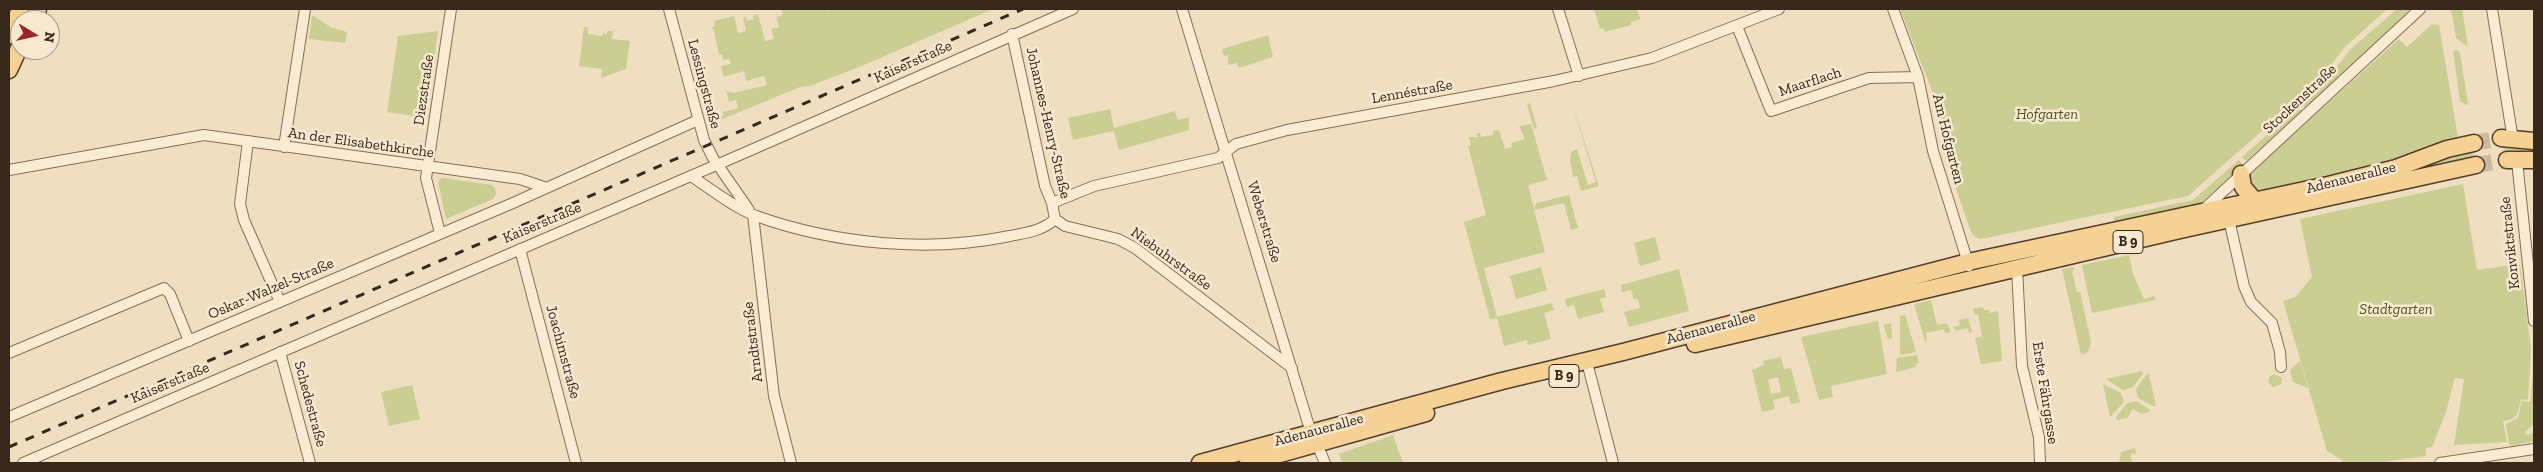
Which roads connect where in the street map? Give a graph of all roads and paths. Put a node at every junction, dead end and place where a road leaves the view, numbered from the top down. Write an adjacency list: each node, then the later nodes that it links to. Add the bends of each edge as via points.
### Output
1 (20, 9): 13 (main road)
2 (305, 9): 22 (street)
3 (451, 9): 28 (street, Diezstraße)
4 (669, 9): 17 (street, Lessingstraße)
5 (1073, 9): 14 (street, Kaiserstraße)
6 (1182, 9): 23 (street, Weberstraße)
7 (1558, 9): 15 (street)
8 (1779, 9): 12 (street, Lennéstraße)
9 (1893, 9): 16 (street, Am Hofgarten)
10 (2420, 9): 30 (street, Stockenstraße)
11 (2492, 9): 18 (street)
12 (1737, 26): 15 (street, Lennéstraße, via 1652,58); 16 (street, Maarflach, via 1771,111 1869,78)
13 (9, 35)
14 (1007, 36): 26 (street, Kaiserstraße); 34 (street, Johannes-Henry-Straße)
15 (1579, 76): 23 (street, Lennéstraße, via 1287,130 1236,144)
16 (1918, 78): 42 (street, Am Hofgarten, via 1933,151)
17 (698, 120): 26 (street, Lessingstraße, via 704,140); 32 (street)
18 (2507, 139): 20 (main road)
19 (248, 141): 22 (street, An der Elisabethkirche); 29 (street, An der Elisabethkirche, via 204,135); 45 (street, via 240,204)
20 (2534, 141)
21 (2474, 143): 33 (main road, Adenauerallee / B 9, via 2376,173)
22 (284, 147): 28 (street, An der Elisabethkirche)
23 (1226, 151): 34 (street, Lennéstraße, via 1218,158 1094,186); 51 (street, Weberstraße)
24 (2534, 160): 25 (main road)
25 (2512, 161): 46 (street, Konviktstraße)
26 (718, 165): 31 (street, Kaiserstraße); 37 (street)
27 (2476, 165): 36 (main road, Adenauerallee / B 9)
28 (428, 168): 32 (street, An der Elisabethkirche, via 520,179); 40 (street, Diezstraße, via 426,178)
29 (9, 170)
30 (2241, 174): 33 (main road, via 2243,187); 35 (street, Stockenstraße)
31 (691, 176): 37 (street); 41 (street, Kaiserstraße)
32 (544, 187): 40 (street, Oskar-Walzel-Straße)
33 (2254, 201): 36 (main road, Adenauerallee / B 9)
34 (1052, 203): 38 (street, Johannes-Henry-Straße)
35 (2201, 211): 36 (main road, Adenauerallee / B 9); 39 (main road); 42 (main road, Adenauerallee / B 9)
36 (2228, 213): 39 (main road, Adenauerallee / B 9); 50 (street, via 2248,294 2251,302 2272,322)
37 (753, 215): 38 (street, via 802,230 912,245 980,242 1048,226); 59 (street, Arndtstraße, via 774,396)
38 (1055, 219): 51 (street, Niebuhrstraße, via 1065,226 1118,239 1135,248)
39 (2180, 230): 43 (main road, Adenauerallee / B 9)
40 (440, 233): 45 (street, Oskar-Walzel-Straße)
41 (516, 251): 49 (street, Kaiserstraße); 58 (street, Joachimstraße)
42 (1968, 262): 44 (street, Am Hofgarten); 54 (main road, Adenauerallee / B 9)
43 (2017, 268): 44 (main road, Adenauerallee / B 9); 64 (street, Erste Fährgasse, via 2022,366 2039,437)
44 (1972, 278): 52 (main road, Adenauerallee / B 9)
45 (280, 302): 47 (street, Oskar-Walzel-Straße)
46 (2534, 321)
47 (189, 341): 48 (street, via 170,294 164,288); 53 (street, Oskar-Walzel-Straße)
48 (9, 353)
49 (277, 353): 56 (street, Kaiserstraße); 57 (street, Schedestraße)
50 (2281, 367)
51 (1293, 368): 54 (street, Weberstraße)
52 (1588, 370): 54 (main road, Adenauerallee / B 9); 63 (street)
53 (9, 417)
54 (1314, 438): 60 (main road, Adenauerallee / B 9); 61 (main road, Adenauerallee / B 9); 62 (street, Weberstraße)
55 (2534, 449): 65 (street)
56 (23, 463)
57 (310, 463)
58 (576, 463)
59 (791, 463)
60 (1200, 463)
61 (1248, 463)
62 (1324, 463)
63 (1613, 463)
64 (2040, 463)
65 (2440, 463)

